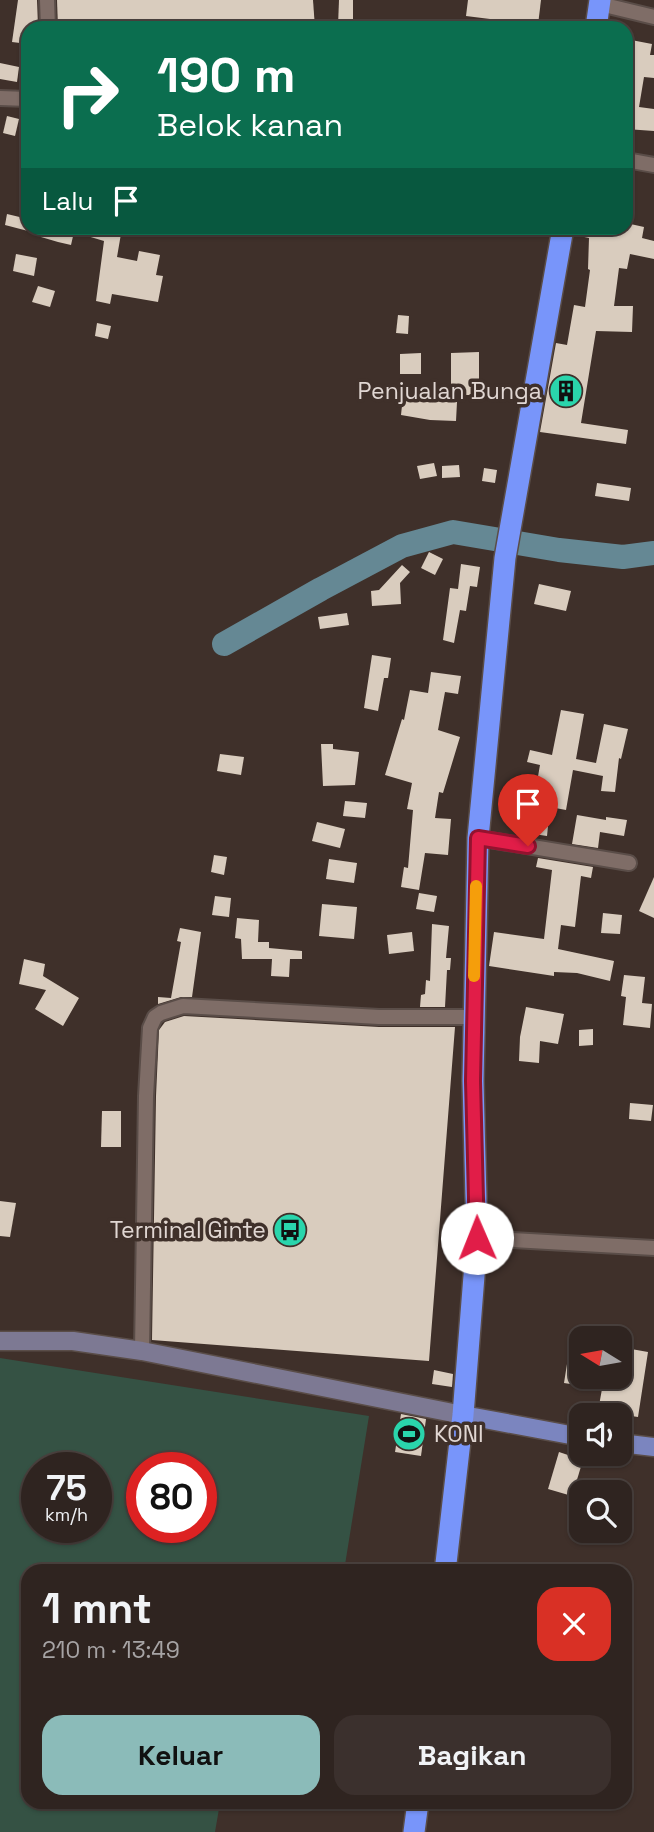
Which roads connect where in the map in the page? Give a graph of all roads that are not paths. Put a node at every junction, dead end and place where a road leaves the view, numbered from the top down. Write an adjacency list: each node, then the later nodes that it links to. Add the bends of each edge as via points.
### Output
1 (47, 0): 4 (street)
2 (600, 2): 3 (street); 5 (highway)
3 (654, 17)
4 (48, 21)
5 (597, 21)
6 (0, 98): 7 (street)
7 (21, 99)
8 (633, 161): 9 (street)
9 (654, 165)
10 (562, 235): 11 (highway, via 505,558)
11 (478, 838): 12 (street); 13 (highway)
12 (629, 863)
13 (474, 1017): 14 (highway); 17 (street, via 379,1017 183,1006 155,1017 150,1028 146,1096)
14 (477, 1238): 15 (street); 18 (highway)
15 (654, 1248)
16 (0, 1341): 17 (street, via 73,1341)
17 (142, 1351): 18 (street)
18 (463, 1415): 19 (main road); 22 (highway)
19 (569, 1435)
20 (632, 1444): 21 (main road)
21 (654, 1447)
22 (446, 1564)
23 (417, 1809): 24 (highway)
24 (414, 1832)

